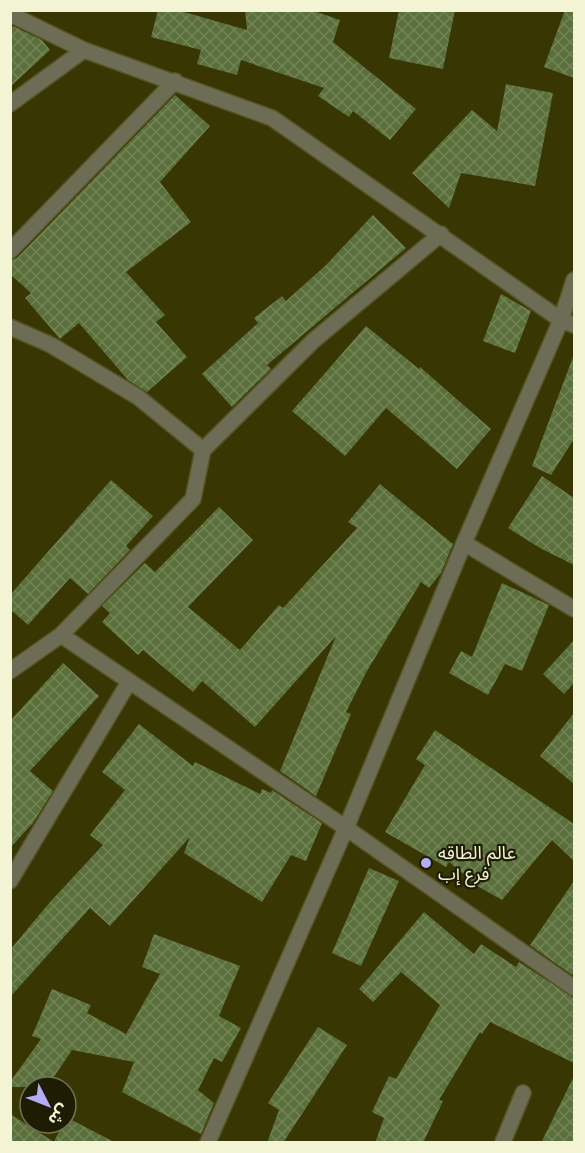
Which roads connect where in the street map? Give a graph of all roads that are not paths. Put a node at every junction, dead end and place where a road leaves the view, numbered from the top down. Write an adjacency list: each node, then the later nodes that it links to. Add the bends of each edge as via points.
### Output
1 (10, 14): 2 (street)
2 (84, 50): 3 (street); 4 (street)
3 (175, 81): 5 (street, via 272,118); 6 (street)
4 (10, 104)
5 (441, 234): 8 (street); 10 (street, via 314,341)
6 (10, 251)
7 (574, 280): 8 (street)
8 (568, 322): 11 (street)
9 (10, 327): 10 (street, via 51,345 138,397)
10 (203, 450): 13 (street, via 193,499)
11 (464, 543): 12 (street); 16 (street)
12 (574, 609)
13 (61, 636): 14 (street); 15 (street)
14 (10, 671)
15 (129, 682): 16 (street); 17 (street)
16 (346, 828): 18 (street); 20 (street)
17 (10, 881)
18 (574, 988)
19 (523, 1092): 21 (street)
20 (208, 1143)
21 (503, 1143)

